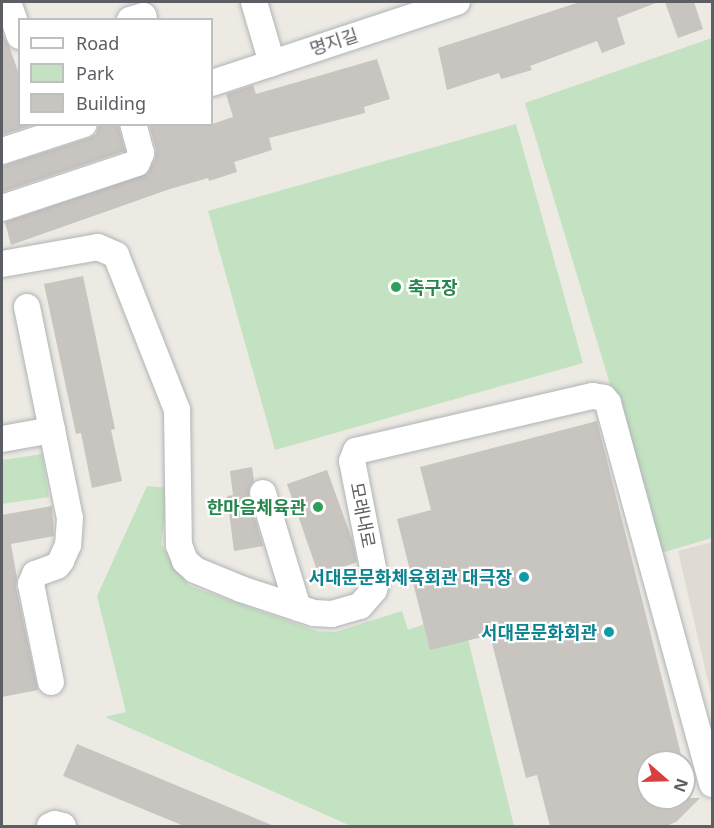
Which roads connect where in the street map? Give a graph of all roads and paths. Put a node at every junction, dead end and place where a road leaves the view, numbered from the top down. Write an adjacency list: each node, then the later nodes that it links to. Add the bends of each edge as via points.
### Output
1 (8, 2): 5 (street)
2 (254, 2): 6 (street)
3 (457, 2): 4 (street, 명지길)
4 (393, 12): 6 (street, 명지길)
5 (18, 30)
6 (272, 63): 7 (street, 명지길)
7 (213, 82)
8 (78, 126): 10 (street)
9 (134, 126): 11 (street, via 141,153 137,164)
10 (2, 152)
11 (2, 208)
12 (2, 264): 17 (street, 모래내로, via 98,247 116,255 177,410 179,545 185,561 220,581)
13 (27, 307): 14 (street)
14 (52, 430): 15 (street); 18 (street, via 70,518 69,545 57,566 35,574 31,584)
15 (2, 439)
16 (263, 493): 17 (street)
17 (298, 608): 19 (street, 모래내로, via 320,614 339,613 360,606 374,590 352,461 356,451 602,397 608,403)
18 (51, 682)
19 (712, 784)
20 (50, 826): 21 (street)
21 (63, 826)

